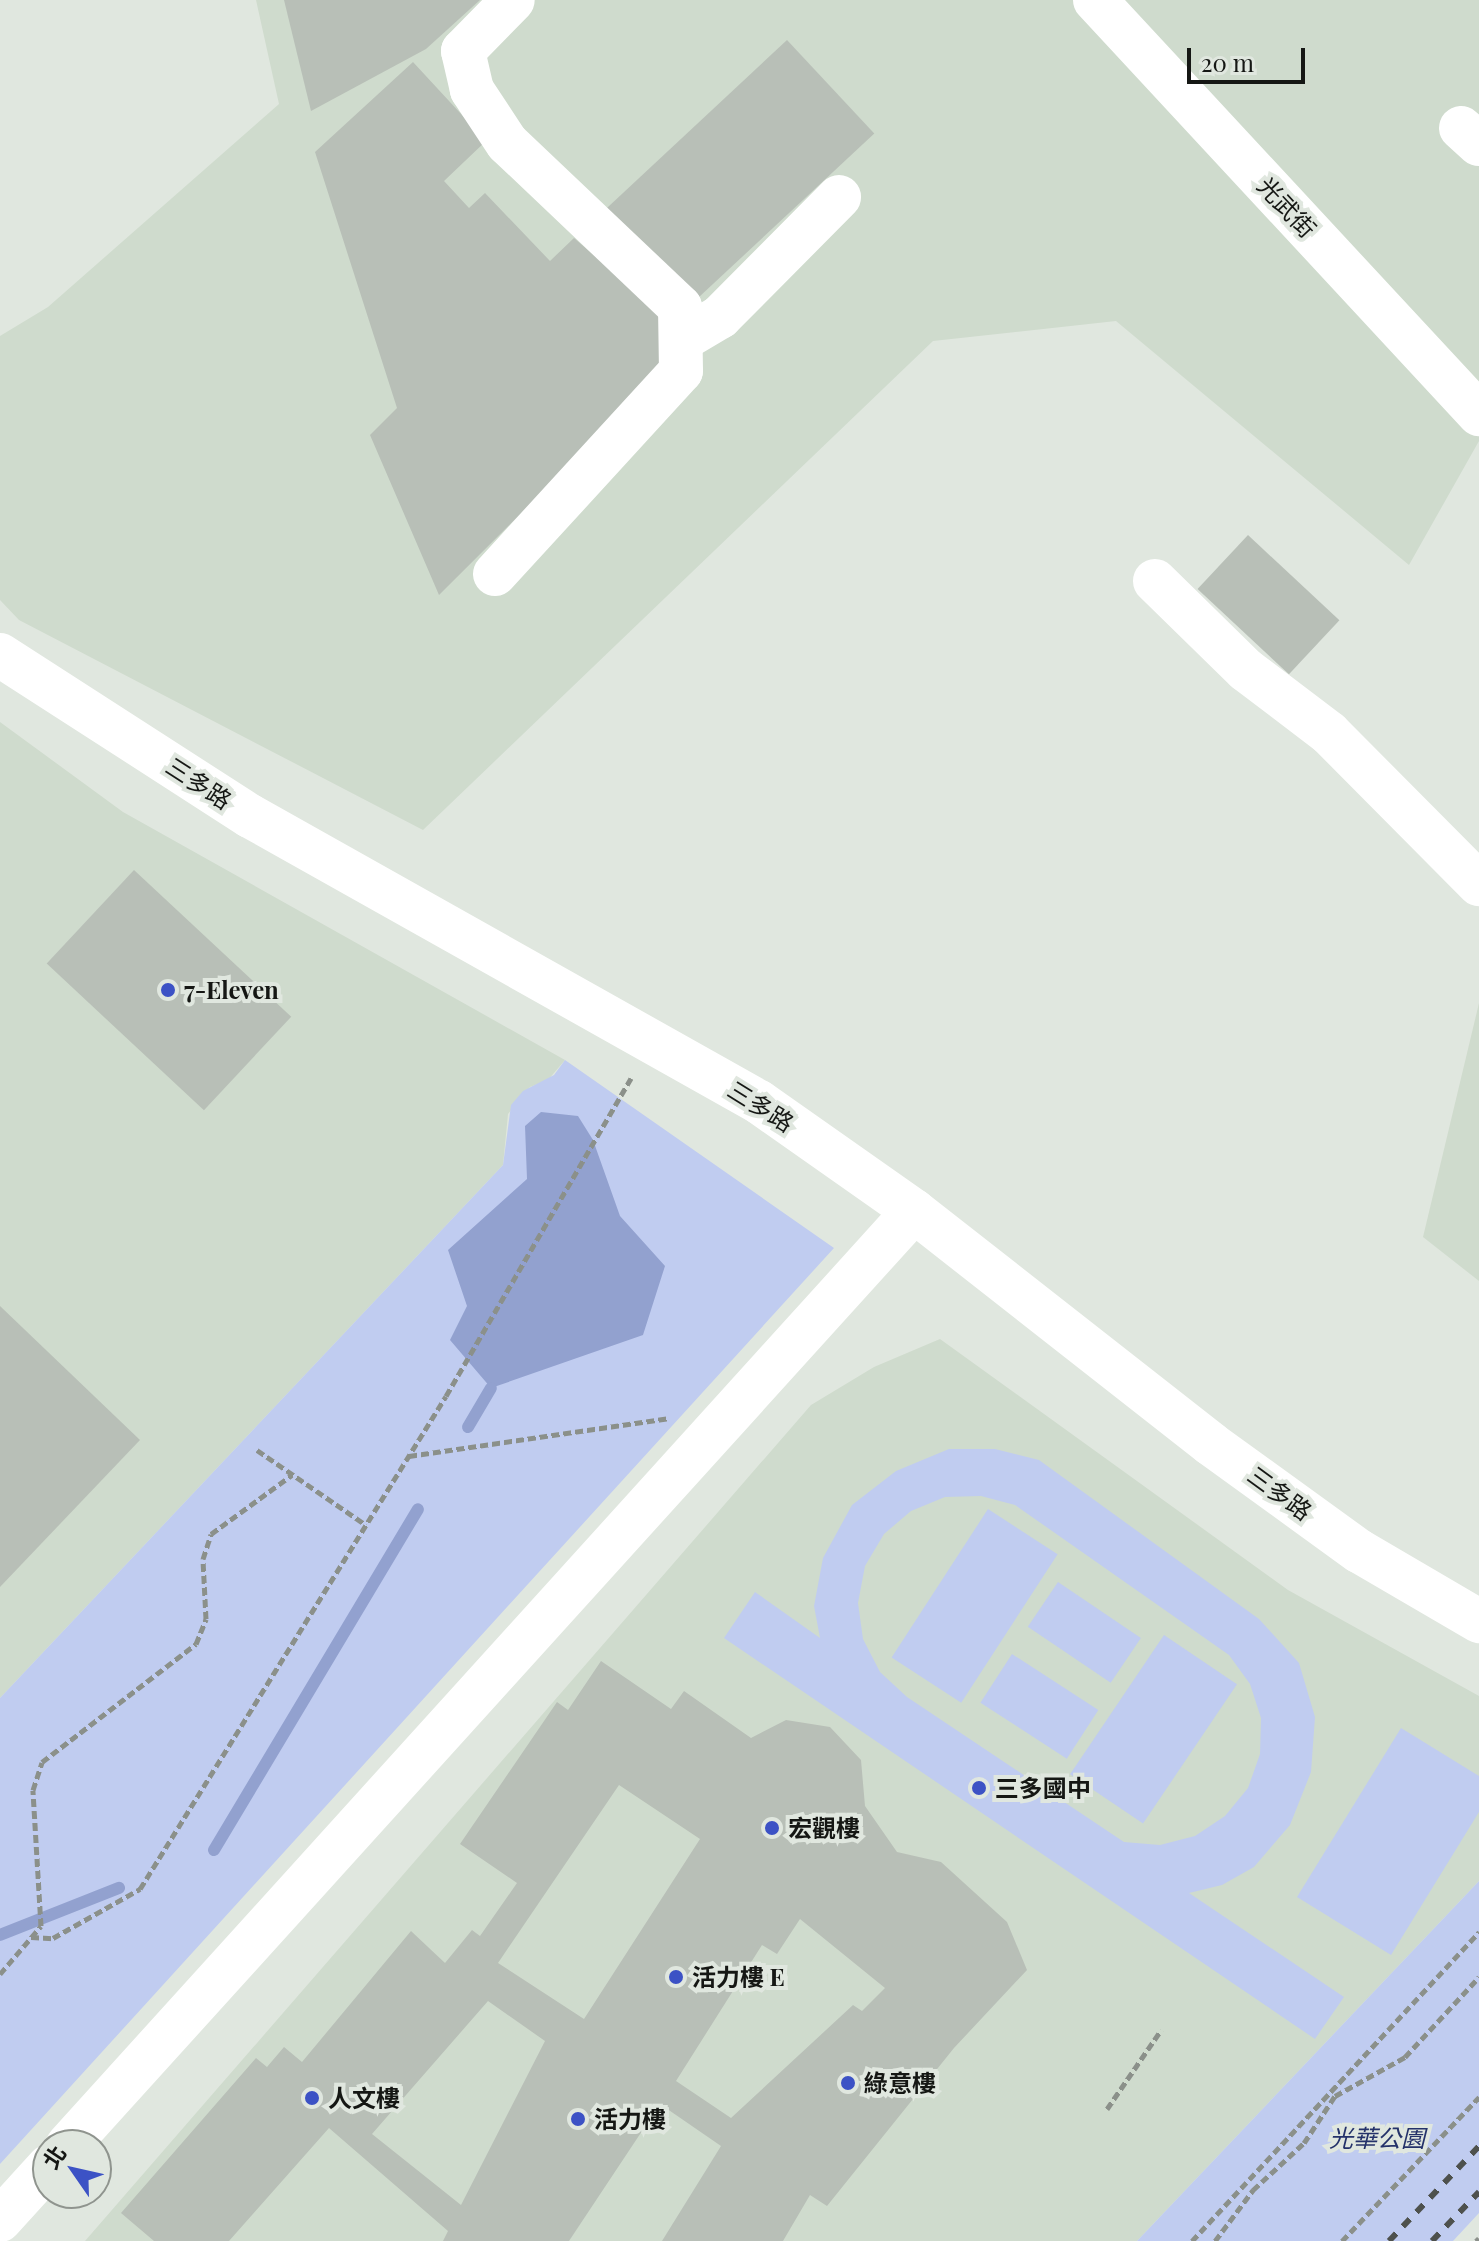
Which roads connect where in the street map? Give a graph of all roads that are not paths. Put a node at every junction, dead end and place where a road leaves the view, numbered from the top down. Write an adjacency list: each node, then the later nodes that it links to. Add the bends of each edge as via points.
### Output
1 (513, 0): 4 (street, via 463,51 472,90 507,143 680,307)
2 (1095, 0): 5 (street, 光武街)
3 (839, 197): 4 (street, via 720,317)
4 (681, 340): 6 (street, via 681,371)
5 (1479, 414)
6 (495, 574)
7 (1155, 581): 9 (street, via 1246,670 1329,733)
8 (0, 655): 10 (street, 三多路, via 250,816 759,1102)
9 (1479, 884)
10 (914, 1211): 11 (street, 三多路, via 1224,1453 1359,1551); 12 (street)
11 (1479, 1621)
12 (82, 2129)
13 (32, 2185): 14 (street)
14 (0, 2220)

